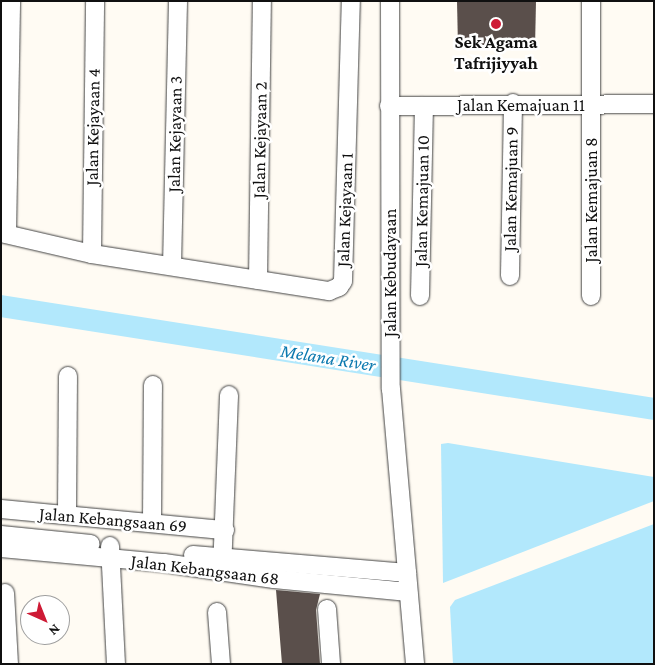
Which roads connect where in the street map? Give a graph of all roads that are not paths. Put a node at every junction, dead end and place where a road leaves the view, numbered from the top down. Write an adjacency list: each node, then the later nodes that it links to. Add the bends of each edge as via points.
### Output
1 (11, 1): 8 (street)
2 (95, 1): 15 (street, Jalan Kejayaan 4)
3 (178, 1): 16 (street, Jalan Kejayaan 3)
4 (262, 1): 18 (street, Jalan Kejayaan 2)
5 (351, 1): 18 (street, Jalan Kejayaan 1, via 343,281 339,287 329,291)
6 (390, 1): 12 (street, Jalan Kebudayaan)
7 (591, 1): 10 (street, Jalan Kemajuan 8)
8 (5, 50): 14 (street)
9 (513, 103): 10 (street, Jalan Kemajuan 11); 13 (street, Jalan Kemajuan 11); 17 (street, Jalan Kemajuan 9)
10 (592, 104): 11 (street, Jalan Kemajuan 11); 20 (street, Jalan Kemajuan 8)
11 (654, 104)
12 (389, 106): 13 (street, Jalan Kemajuan 11); 32 (street, Jalan Kebudayaan, via 391,389)
13 (424, 106): 19 (street, Jalan Kemajuan 10)
14 (4, 233): 15 (street, Jalan Kejayaan 1)
15 (92, 254): 16 (street, Jalan Kejayaan 1)
16 (172, 266): 18 (street, Jalan Kejayaan 1)
17 (510, 276)
18 (258, 280)
19 (420, 296)
20 (591, 296)
21 (68, 376): 25 (street)
22 (153, 385): 26 (street)
23 (230, 395): 27 (street)
24 (1, 509): 25 (street, Jalan Kebangsaan 69)
25 (67, 515): 26 (street, Jalan Kebangsaan 69)
26 (152, 523): 27 (street, Jalan Kebangsaan 69)
27 (225, 530): 31 (street)
28 (1, 535): 30 (street, Jalan Kebangsaan 68)
29 (1, 548): 30 (street, Jalan Kebangsaan 68)
30 (109, 552): 31 (street, Jalan Kebangsaan 68); 38 (street)
31 (222, 565): 32 (street, Jalan Kebangsaan 68); 33 (street, Jalan Kebangsaan 68)
32 (407, 573): 33 (street, Jalan Kebudayaan)
33 (408, 592): 41 (street, Jalan Kebudayaan)
34 (5, 593): 37 (street)
35 (327, 609): 40 (street)
36 (217, 612): 39 (street)
37 (10, 664)
38 (116, 664)
39 (221, 664)
40 (331, 664)
41 (415, 664)

